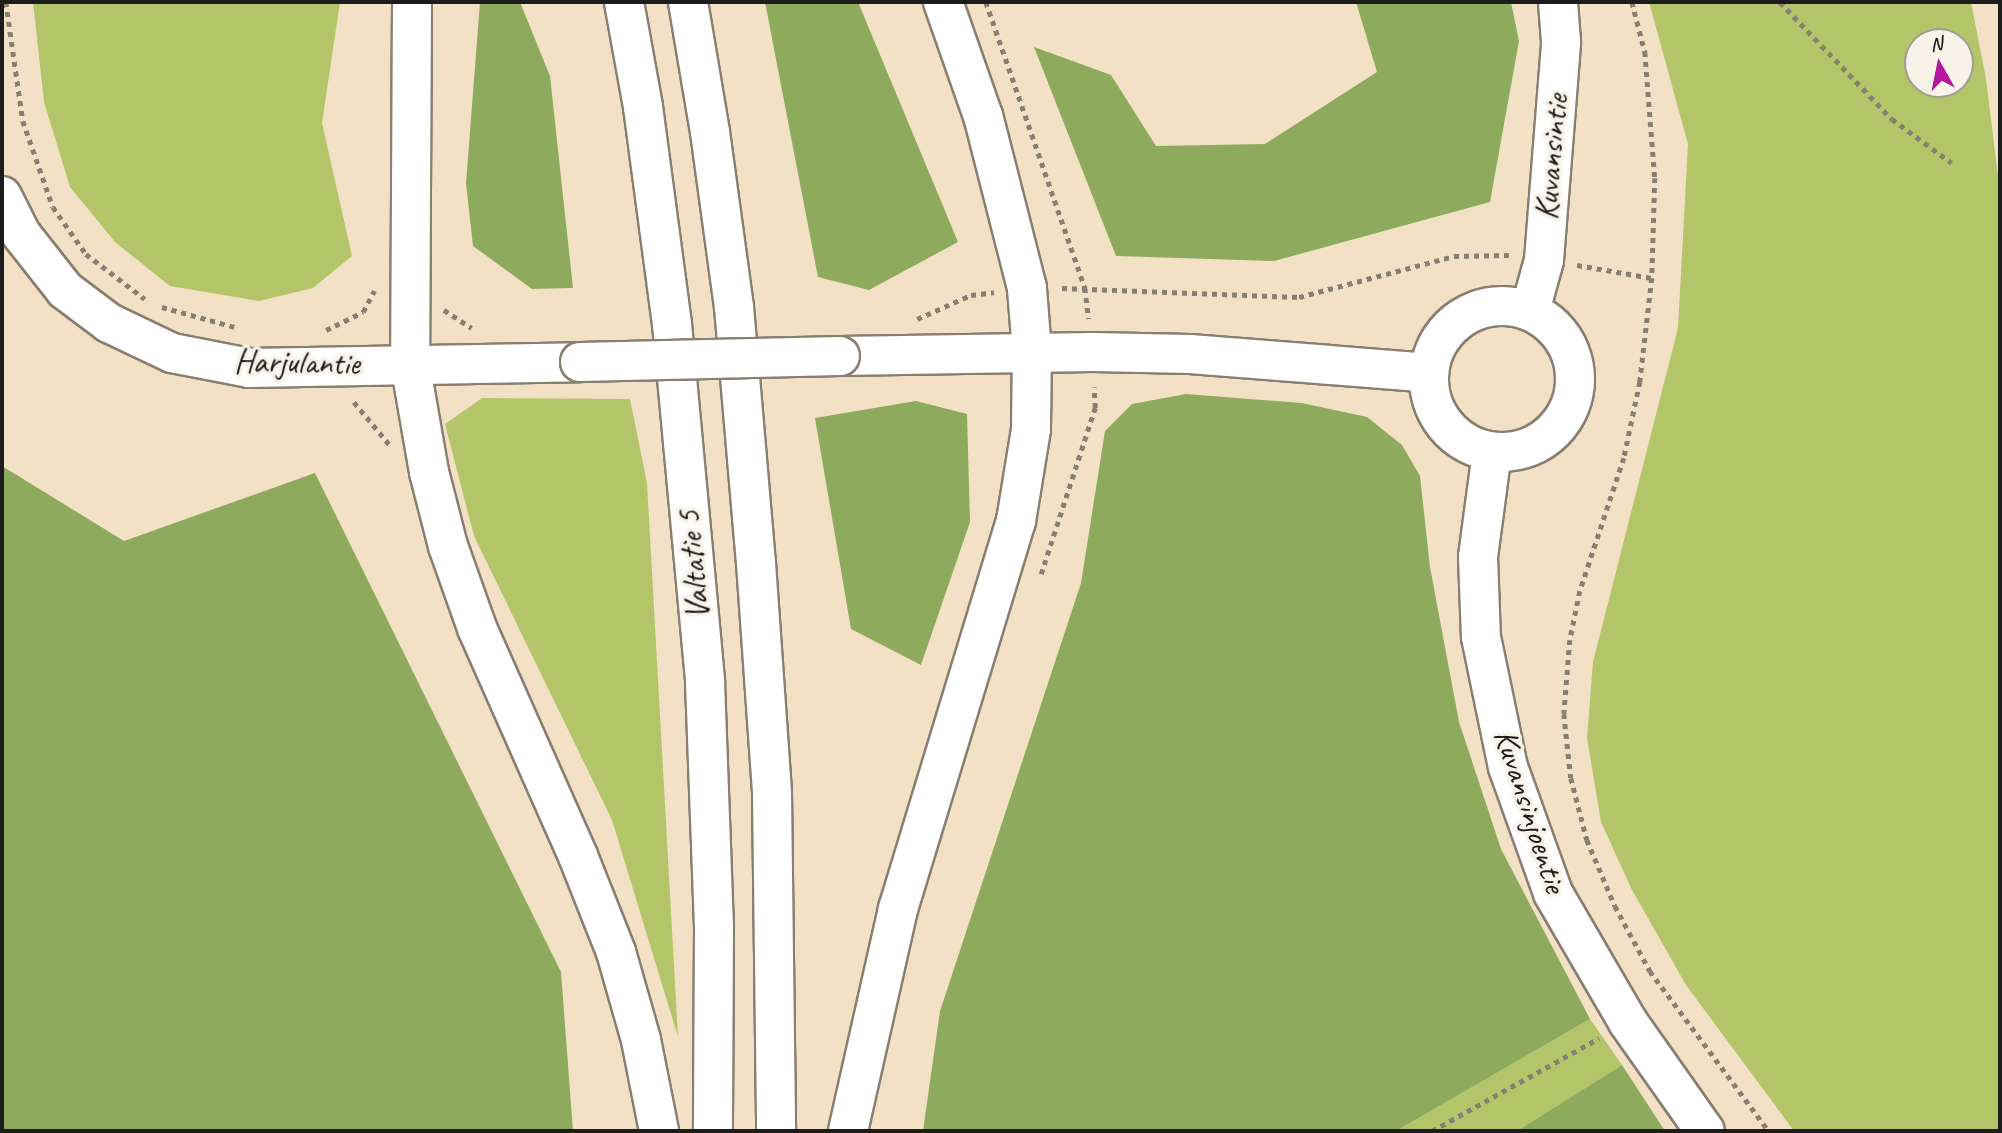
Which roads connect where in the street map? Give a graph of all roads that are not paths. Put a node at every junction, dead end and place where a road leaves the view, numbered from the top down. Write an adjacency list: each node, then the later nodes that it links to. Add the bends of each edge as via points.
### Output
1 (412, 2): 9 (main road)
2 (624, 2): 13 (main road, Valtatie 5, via 672,324 705,682 715,928)
3 (688, 2): 14 (main road, Valtatie 5, via 734,307 756,564 772,793)
4 (943, 2): 8 (main road, via 983,116 1027,288)
5 (1558, 2): 7 (main road, Kuvansintie, via 1561,42 1544,260)
6 (2, 196): 9 (main road, Harjulantie, via 21,234 65,290 109,323 172,353 248,368)
7 (1530, 311): 10 (main road, via 1485,307 1464,316 1446,331 1434,350); 11 (main road, via 1550,323 1565,341 1575,375 1569,409 1556,429 1538,443 1516,451)
8 (1032, 352): 9 (main road, Harjulantie, bridge); 10 (main road, Harjulantie, via 1190,354); 15 (main road, via 1031,429 1016,521 898,909)
9 (410, 363): 12 (main road, via 418,419 448,546 477,628 616,952 641,1040)
10 (1429, 373): 11 (main road, via 1430,395 1452,433)
11 (1492, 452): 16 (main road, Kuvansinjoentie, via 1478,557 1481,637 1508,767 1553,893 1628,1021)
12 (659, 1131)
13 (713, 1131)
14 (776, 1131)
15 (848, 1131)
16 (1705, 1131)

